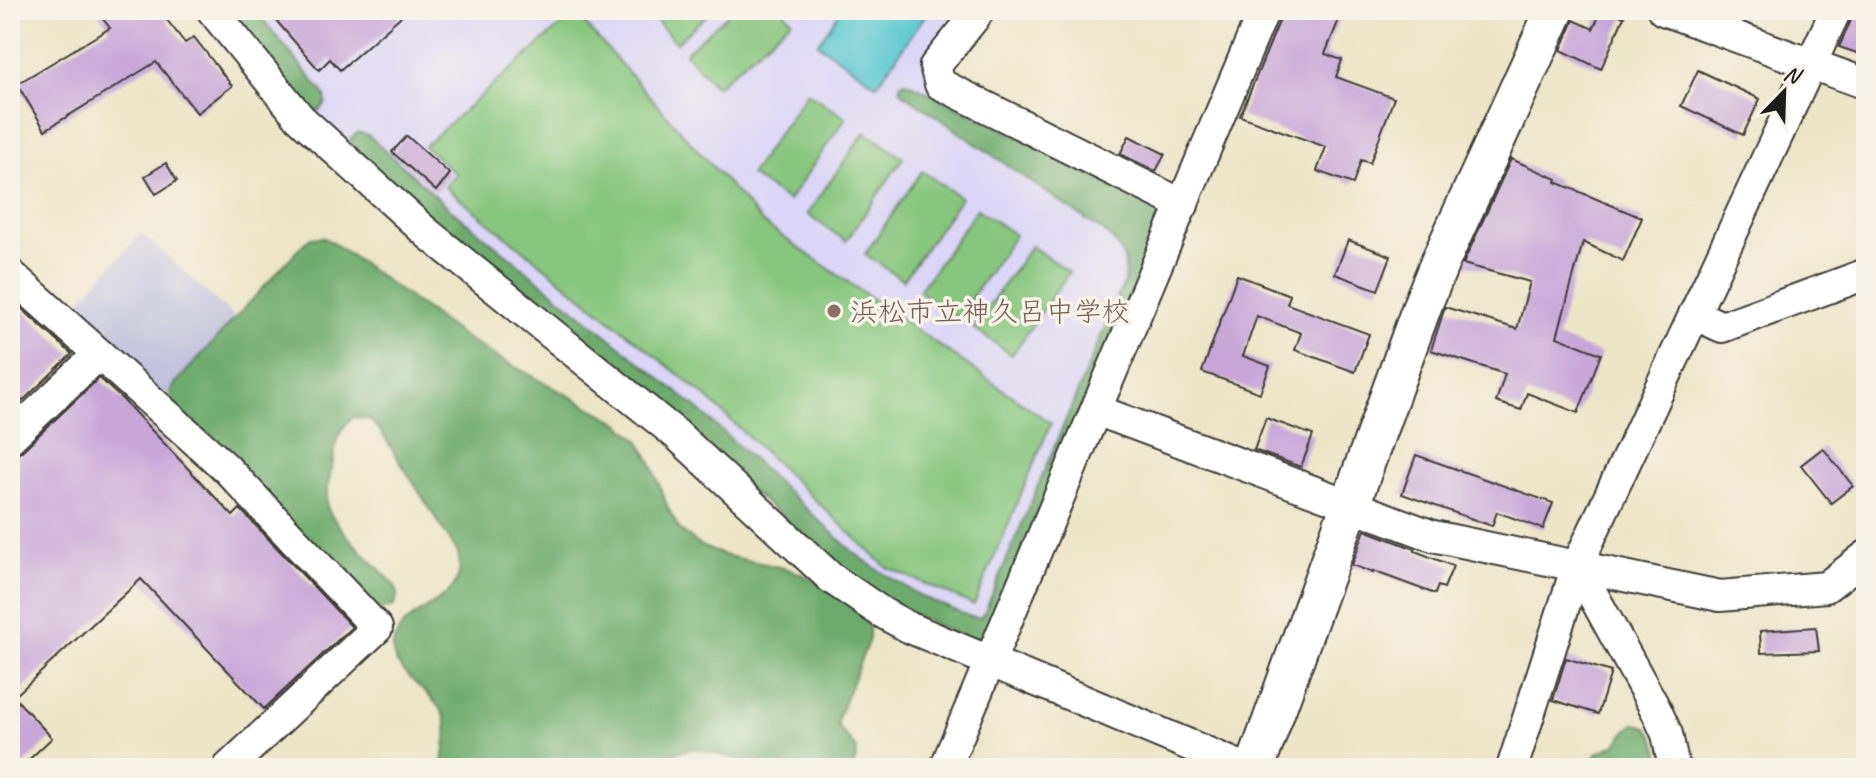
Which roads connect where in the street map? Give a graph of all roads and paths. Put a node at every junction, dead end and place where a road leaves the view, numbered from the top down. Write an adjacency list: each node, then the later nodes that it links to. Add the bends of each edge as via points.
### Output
1 (212, 10): 19 (street, via 322,139 427,233 676,434 831,578 908,627)
2 (979, 10): 9 (street, via 935,66 940,84)
3 (1264, 10): 9 (street)
4 (1555, 10): 16 (street, via 1429,288)
5 (1663, 10): 7 (street)
6 (1836, 10): 7 (street)
7 (1811, 64): 8 (street); 12 (street)
8 (1866, 84)
9 (1183, 205): 14 (street)
10 (10, 274): 13 (street)
11 (1866, 274): 12 (street, via 1722,327)
12 (1694, 314): 18 (street)
13 (99, 354): 15 (street); 20 (street, via 226,468 377,628)
14 (1096, 410): 16 (street); 19 (street)
15 (10, 438)
16 (1349, 505): 18 (street, via 1433,536); 23 (street)
17 (1866, 556): 18 (street, via 1826,587 1720,596)
18 (1577, 566): 24 (street); 25 (street, via 1656,710)
19 (990, 662): 21 (street); 22 (street)
20 (228, 768)
21 (945, 768)
22 (1244, 768)
23 (1255, 768)
24 (1512, 768)
25 (1674, 768)

